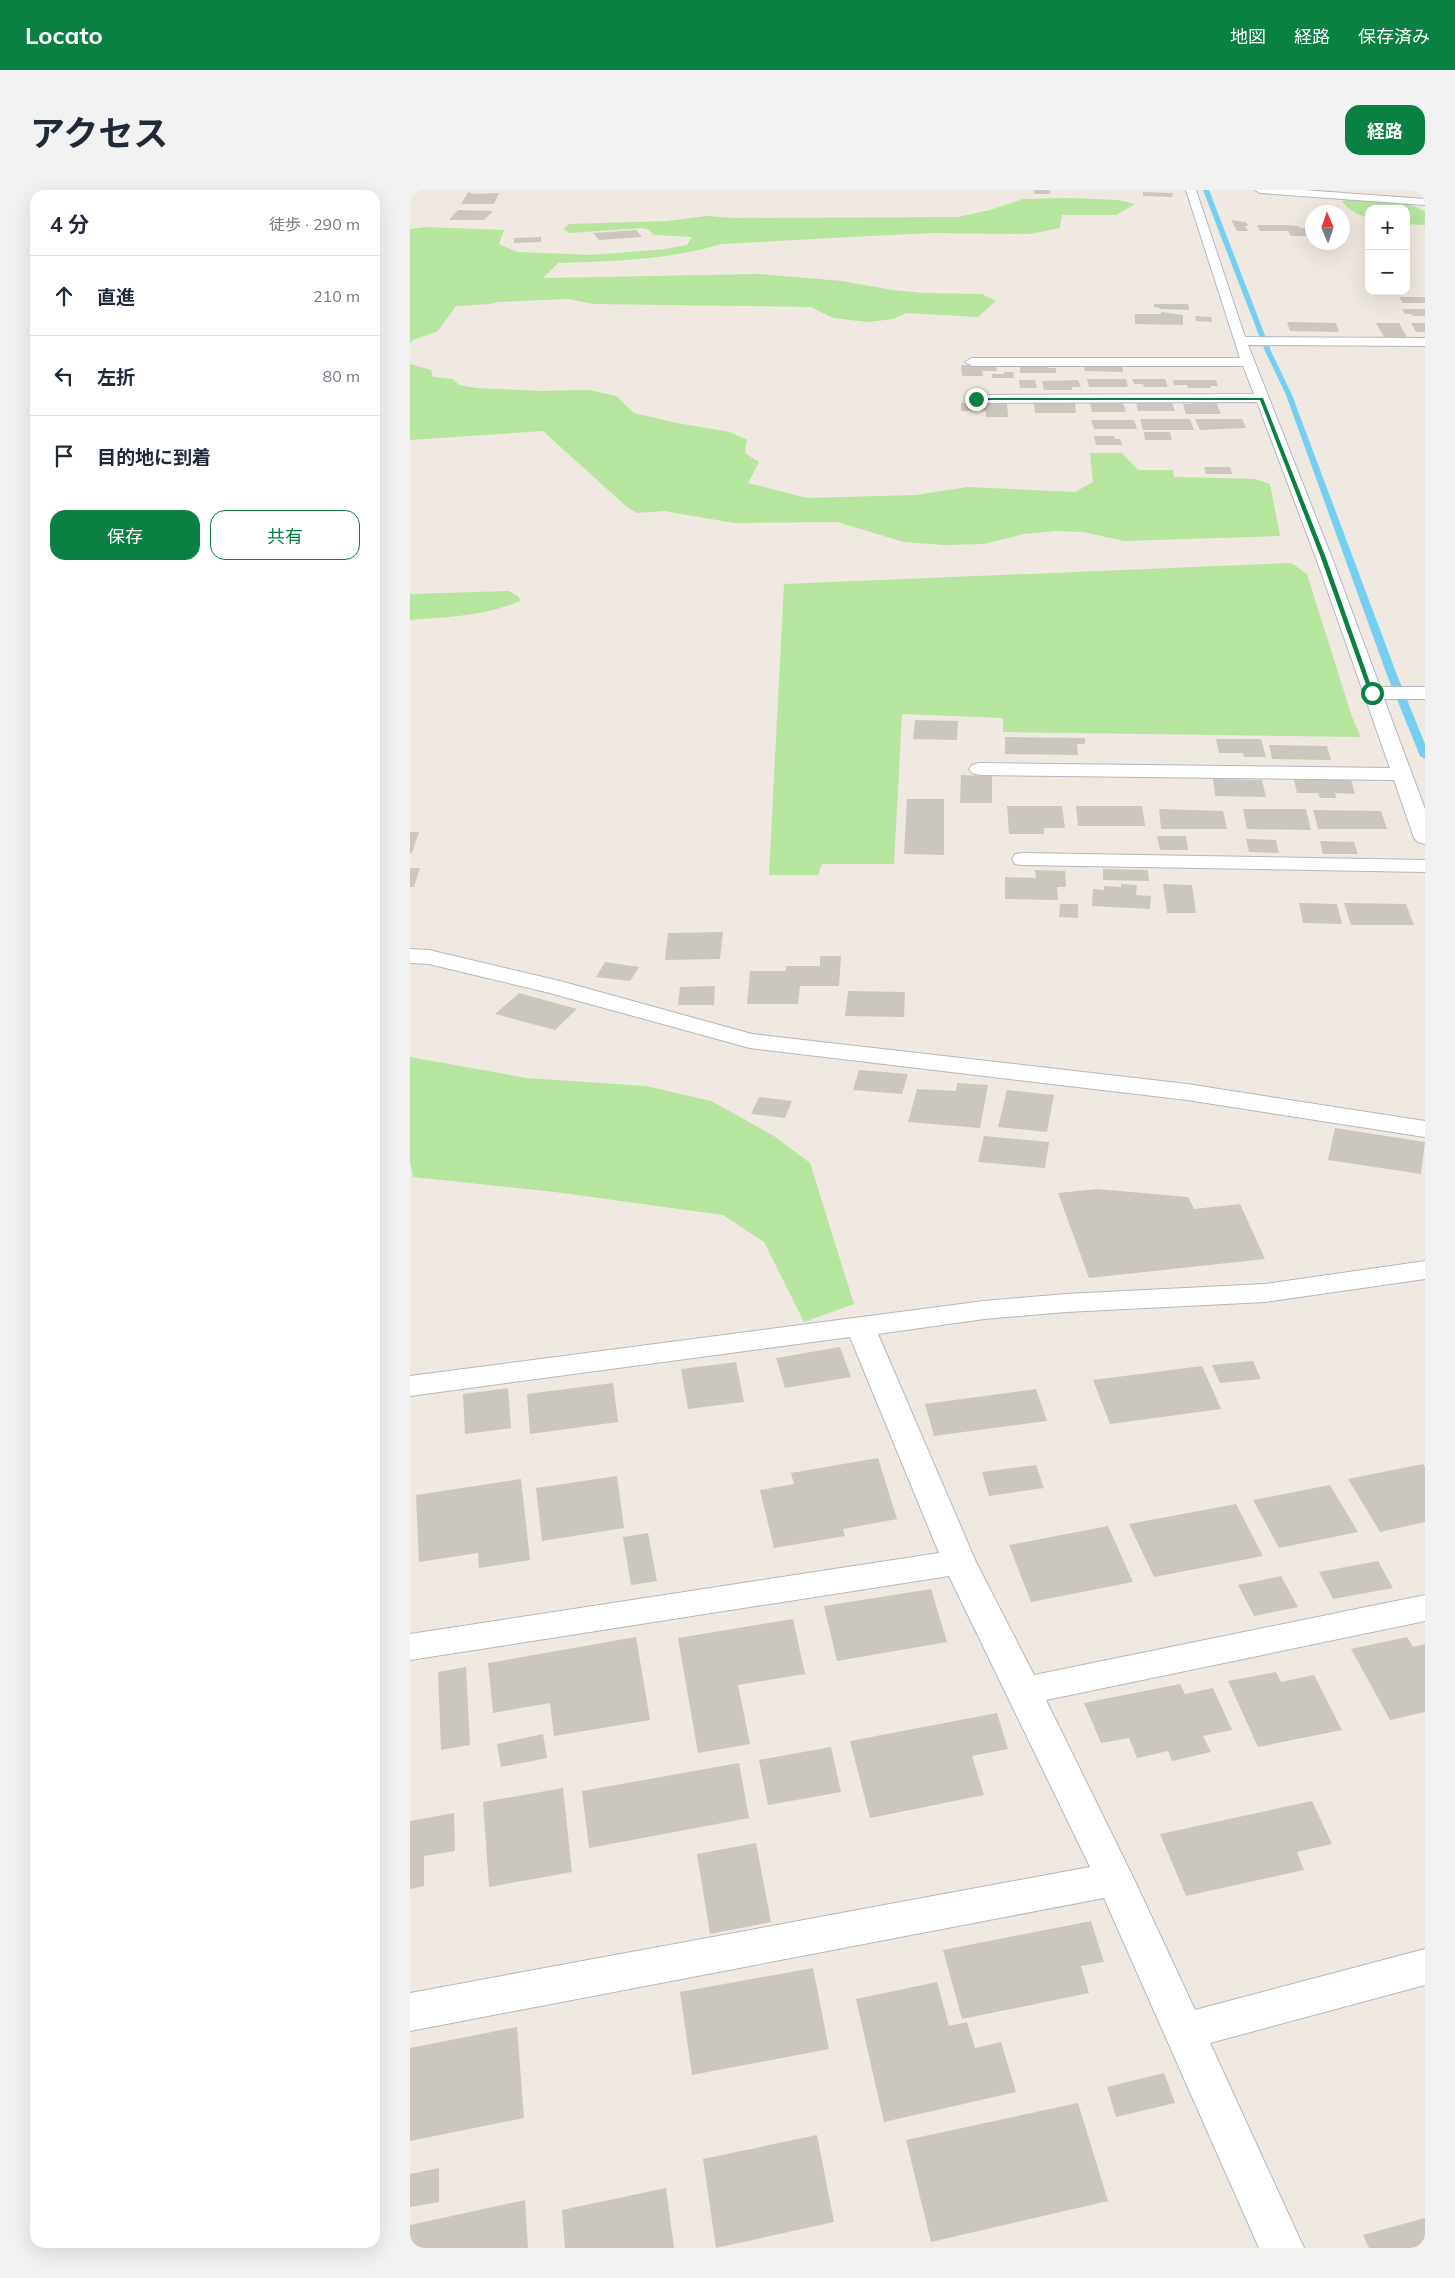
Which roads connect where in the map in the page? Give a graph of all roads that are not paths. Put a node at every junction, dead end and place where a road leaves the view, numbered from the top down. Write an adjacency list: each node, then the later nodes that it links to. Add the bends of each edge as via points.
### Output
1 (1191, 190): 4 (street)
2 (1260, 190): 3 (street)
3 (1425, 202)
4 (1240, 341): 5 (street); 7 (street)
5 (1425, 342)
6 (972, 362): 7 (street)
7 (1248, 362): 8 (street)
8 (1262, 398): 9 (street); 10 (street)
9 (976, 399)
10 (1372, 693): 11 (street); 13 (street)
11 (1410, 693)
12 (979, 769): 13 (street)
13 (1402, 774): 14 (street)
14 (1425, 838)
15 (1023, 859): 16 (street)
16 (1425, 866)
17 (410, 956): 18 (street, via 428,957 552,986 750,1041 1187,1092)
18 (1425, 1130)
19 (1425, 1270): 20 (street, via 1265,1293 984,1310)
20 (860, 1327): 21 (street); 22 (street)
21 (410, 1386)
22 (958, 1562): 24 (street); 25 (street)
23 (1425, 1608): 25 (street)
24 (410, 1646)
25 (1024, 1690): 26 (street)
26 (1115, 1879): 28 (street); 29 (street)
27 (1425, 1967): 29 (street)
28 (410, 2012)
29 (1184, 2032): 30 (street)
30 (1282, 2248)

